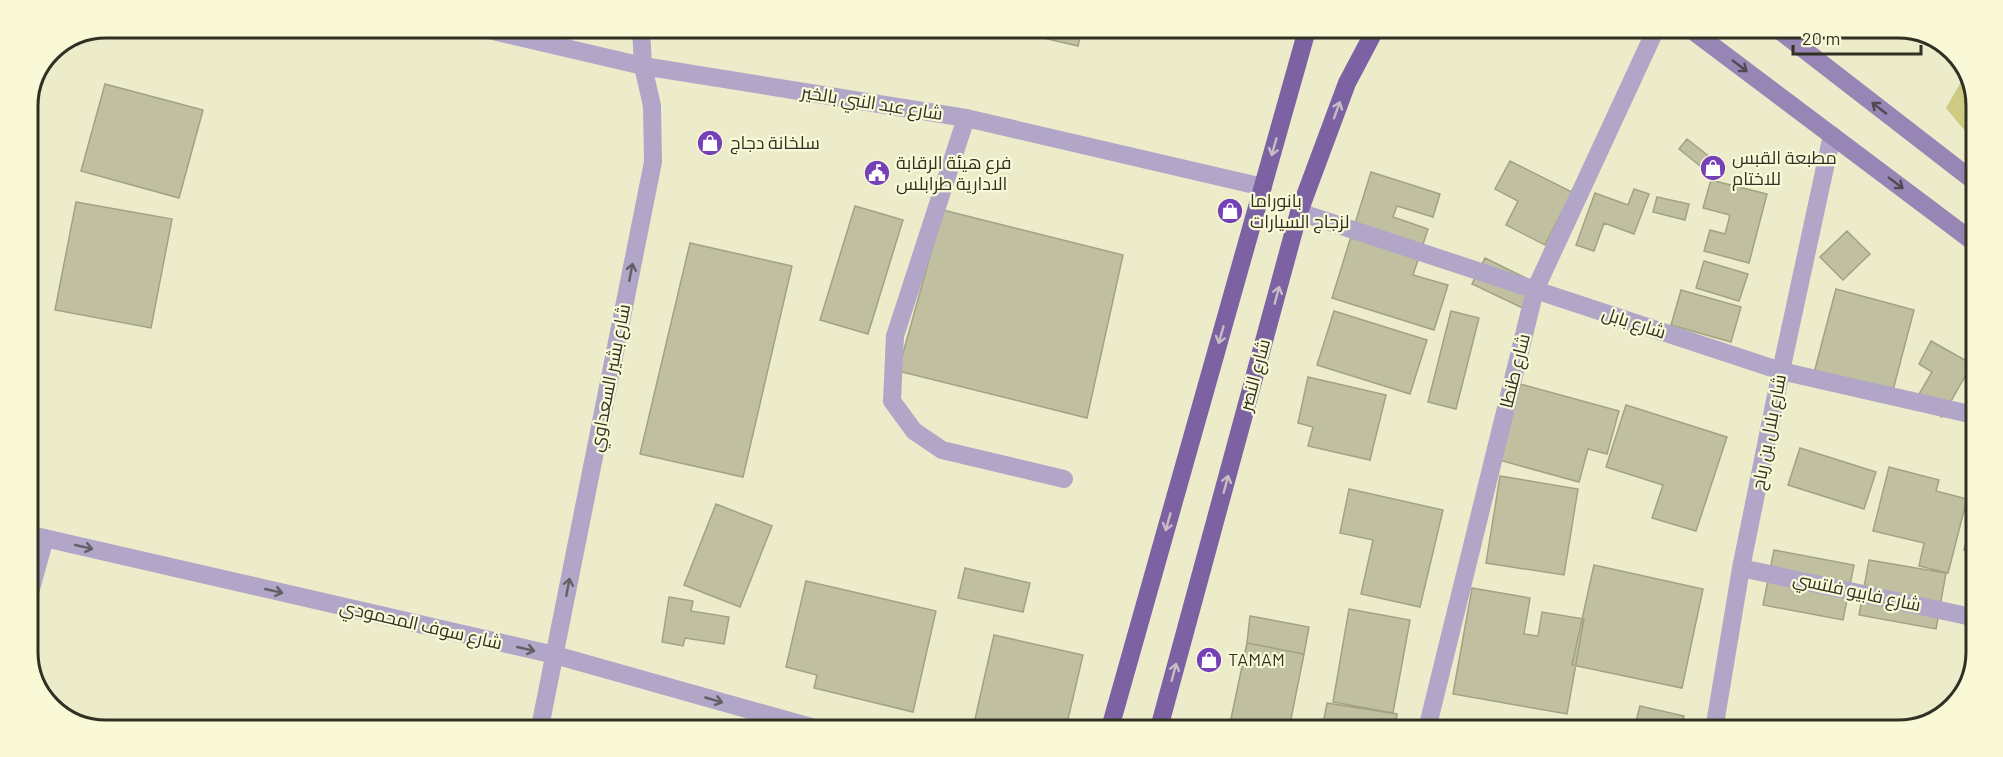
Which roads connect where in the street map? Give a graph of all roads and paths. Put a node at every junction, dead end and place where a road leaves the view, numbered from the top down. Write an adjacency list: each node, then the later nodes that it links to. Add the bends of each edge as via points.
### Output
1 (523, 38): 8 (street, شارع عبد النبي بالخير)
2 (642, 38): 8 (street, شارع بشير السعداوي)
3 (1305, 38): 12 (highway, one-way to 12)
4 (1371, 38): 13 (highway, شارع النصر, one-way to 4, via 1347,83)
5 (1652, 38): 15 (street, شارع طنطا)
6 (1703, 38): 10 (main road, one-way to 10)
7 (1789, 38): 11 (main road, one-way to 7)
8 (643, 66): 9 (street, شارع عبد النبي بالخير); 22 (street, شارع بشير السعداوي, one-way to 8, via 653,162 652,106)
9 (966, 118): 12 (street, شارع عبد النبي بالخير); 18 (street, via 895,336 892,401 914,431 942,450)
10 (1832, 135): 14 (main road, one-way to 14); 16 (street, شارع بلال بن رباح)
11 (1965, 174)
12 (1263, 187): 25 (highway, one-way to 25)
13 (1299, 212): 15 (street, شارع بابل); 26 (highway, شارع النصر, one-way to 13)
14 (1965, 236)
15 (1535, 290): 16 (street, شارع بابل); 27 (street, شارع طنطا)
16 (1781, 371): 17 (street, شارع بابل); 20 (street, شارع بلال بن رباح)
17 (1966, 413)
18 (1064, 479)
19 (38, 536): 22 (street, شارع سوف المحمودي, one-way to 22)
20 (1742, 568): 21 (street, شارع فابيو فلتسي); 28 (street, شارع بلال بن رباح)
21 (1966, 616)
22 (555, 655): 23 (street, شارع بشير السعداوي); 24 (street, شارع سوف المحمودي, one-way to 24)
23 (541, 720)
24 (783, 720)
25 (1112, 720)
26 (1161, 720)
27 (1429, 720)
28 (1716, 720)

